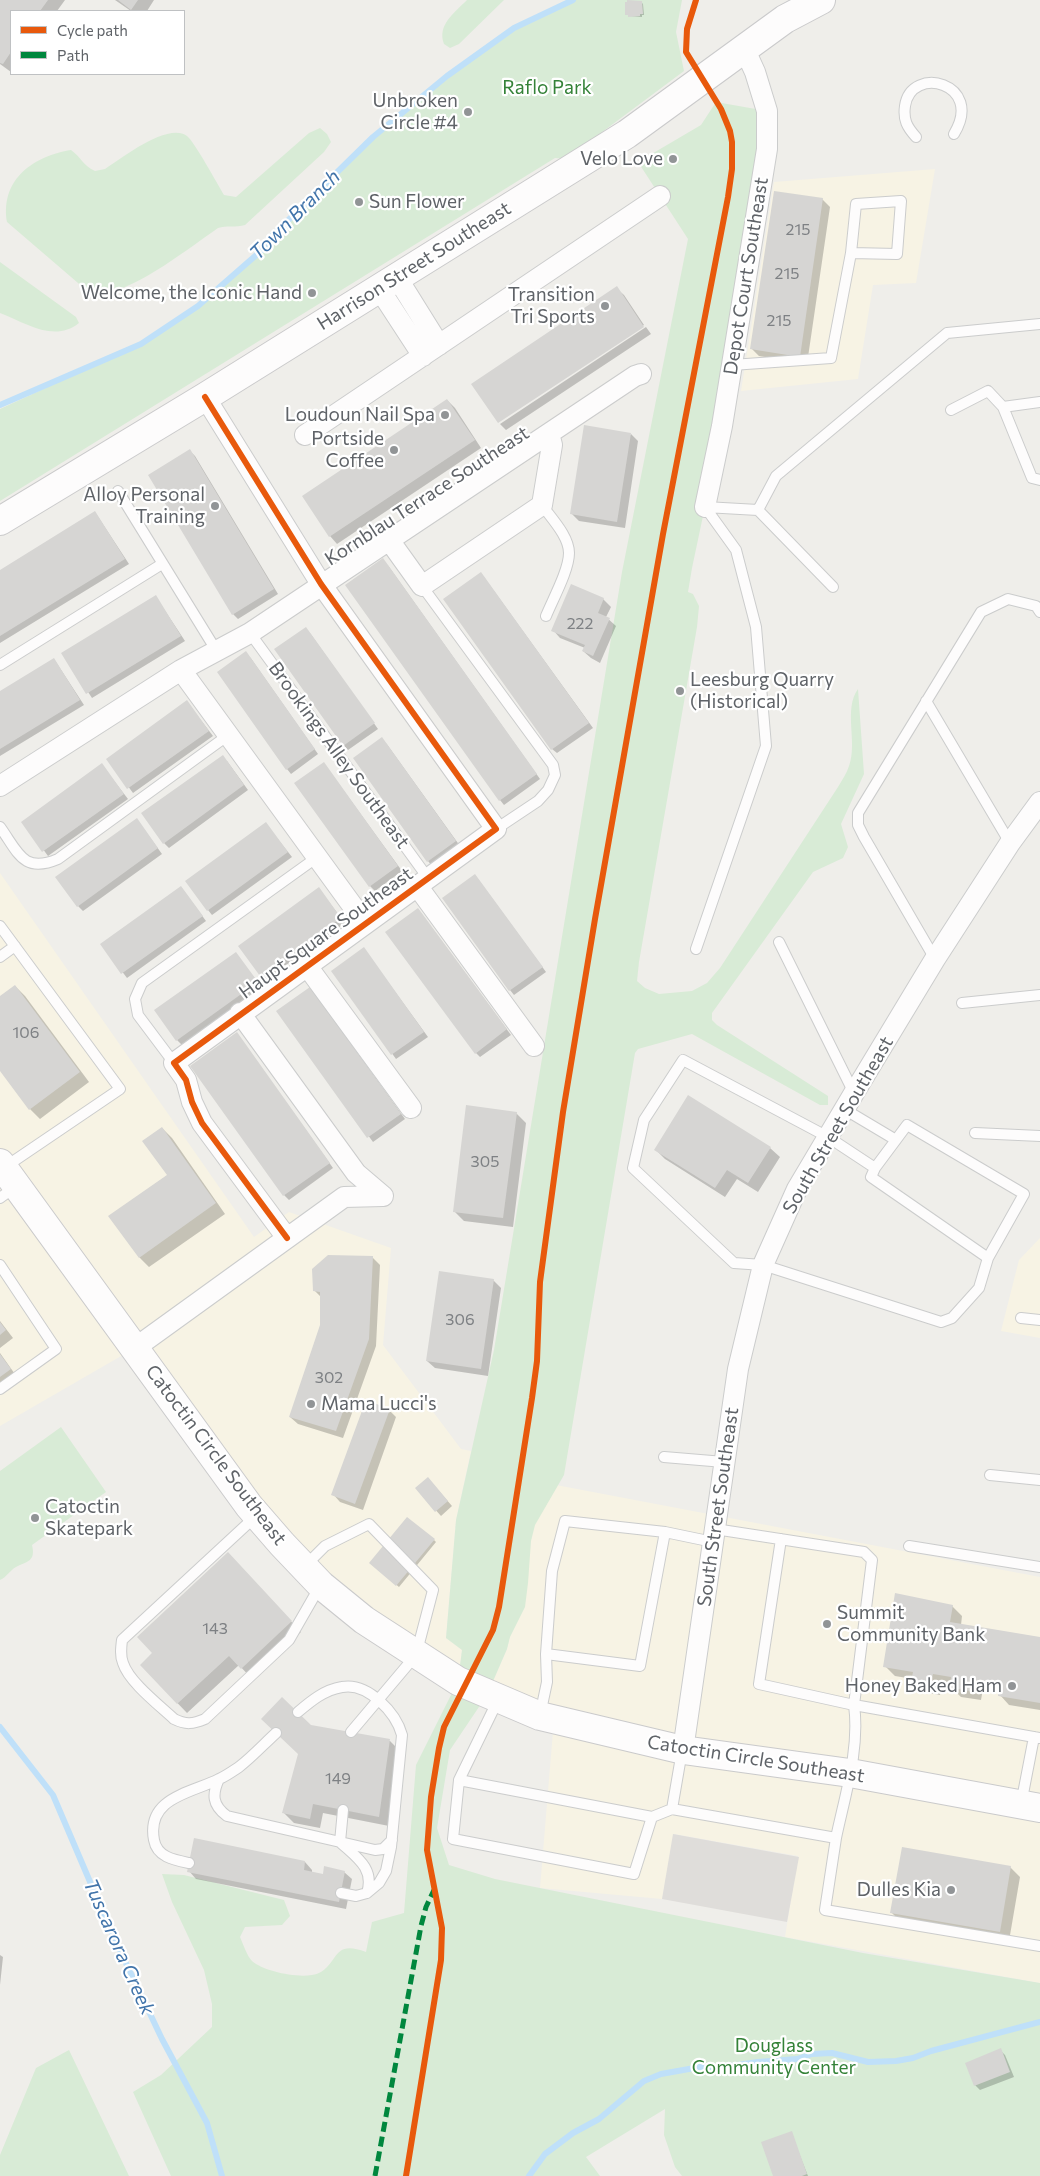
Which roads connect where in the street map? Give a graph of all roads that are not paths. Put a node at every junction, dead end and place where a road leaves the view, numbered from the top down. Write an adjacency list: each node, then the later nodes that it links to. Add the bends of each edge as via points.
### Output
1 (821, 0): 2 (main road, Harrison Street Southeast, via 785,19)
2 (744, 48): 7 (main road, Harrison Street Southeast, via 627,134); 10 (street, Depot Court Southeast, via 767,111 767,149)
3 (954, 134): 4 (lane, via 962,122 963,109 959,97 949,87 937,83 924,84 912,91 904,108 907,128)
4 (916, 137)
5 (660, 196): 9 (street)
6 (851, 253): 6 (lane, via 897,254 901,201 856,204); 10 (lane, via 831,358)
7 (387, 282): 9 (street); 12 (main road, Harrison Street Southeast)
8 (1040, 324): 22 (lane, via 947,333 776,476)
9 (431, 351): 17 (street)
10 (732, 365): 21 (street, Depot Court Southeast)
11 (641, 374): 16 (street, Kornblau Terrace Southeast)
12 (205, 397): 23 (main road, Harrison Street Southeast); 26 (street)
13 (1040, 402): 14 (lane)
14 (1003, 407): 15 (lane, via 988,391); 18 (lane, via 1032,478)
15 (951, 410)
16 (549, 434): 20 (street, via 552,445); 24 (street, Kornblau Terrace Southeast)
17 (304, 435)
18 (1040, 480)
19 (118, 492): 25 (lane)
20 (542, 505): 27 (street); 30 (lane, via 565,538 569,551 568,563)
21 (705, 507): 22 (lane); 48 (lane, via 736,550 756,627 766,746)
22 (758, 510): 28 (lane)
23 (0, 521)
24 (389, 540): 26 (street, Kornblau Terrace Southeast); 27 (street)
25 (162, 564): 32 (lane); 33 (lane)
26 (321, 584): 31 (street, Kornblau Terrace Southeast); 40 (street)
27 (422, 586): 40 (lane, Haupt Square Southeast, via 553,765 555,775 544,795)
28 (833, 586)
29 (1040, 612): 35 (lane, via 1036,606 1008,598 980,612)
30 (546, 616)
31 (250, 633): 32 (street, Kornblau Terrace Southeast); 43 (lane, Brookings Alley Southeast)
32 (216, 650): 34 (street, Kornblau Terrace Southeast)
33 (0, 665)
34 (181, 670): 36 (street); 37 (street, Kornblau Terrace Southeast)
35 (926, 701): 41 (lane); 50 (lane, via 858,813 858,825)
36 (227, 736): 39 (lane, via 58,859 46,864 34,865 21,857); 42 (street)
37 (0, 786)
38 (1040, 802): 41 (street, South Street Southeast)
39 (0, 827)
40 (496, 829): 43 (street, Haupt Square Southeast)
41 (1010, 843): 50 (street, South Street Southeast)
42 (316, 858): 44 (street); 56 (lane, via 142,983 135,999 138,1015)
43 (423, 882): 44 (street, Haupt Square Southeast); 55 (street)
44 (365, 923): 51 (street, Haupt Square Southeast)
45 (0, 926): 47 (lane)
46 (779, 942): 57 (lane)
47 (15, 946): 49 (lane); 64 (lane, via 120,1089)
48 (696, 949)
49 (0, 957)
50 (936, 959): 57 (street, South Street Southeast)
51 (307, 966): 54 (street, Haupt Square Southeast); 58 (street)
52 (1040, 995): 53 (lane)
53 (962, 1004)
54 (240, 1013): 56 (street, Haupt Square Southeast); 65 (street, via 356,1173 383,1196 344,1198)
55 (534, 1046)
56 (174, 1062): 65 (street, via 186,1080 202,1123)
57 (849, 1101): 61 (street, South Street Southeast); 62 (lane)
58 (411, 1108)
59 (975, 1134): 60 (lane)
60 (1040, 1136)
61 (828, 1137): 63 (lane); 68 (street, South Street Southeast, via 797,1189); 68 (lane, via 683,1060 644,1120 633,1168 734,1263)
62 (896, 1140): 63 (lane); 66 (lane, via 907,1125 1024,1194)
63 (875, 1168): 66 (lane, via 871,1177)
64 (5, 1179): 71 (main road, Catoctin Circle Southeast)
65 (287, 1238): 71 (street)
66 (988, 1258): 68 (lane, via 979,1288 952,1318 941,1322)
67 (0, 1265): 72 (lane, via 56,1350)
68 (763, 1265): 74 (street, South Street Southeast, via 738,1369)
69 (1021, 1318): 70 (lane)
70 (1040, 1320)
71 (135, 1348): 77 (main road, Catoctin Circle Southeast)
72 (0, 1390)
73 (664, 1456): 74 (lane)
74 (724, 1462): 79 (street, South Street Southeast)
75 (990, 1475): 76 (lane)
76 (1040, 1480)
77 (257, 1515): 83 (main road, Catoctin Circle Southeast); 83 (lane, via 122,1640 122,1663 128,1674 174,1719 183,1724 205,1719 289,1640)
78 (665, 1532): 79 (lane); 84 (lane, via 640,1666); 84 (lane, via 566,1522 552,1571)
79 (714, 1535): 80 (lane); 94 (street, South Street Southeast)
80 (781, 1539): 88 (lane, via 864,1552 872,1560); 88 (lane, via 759,1684)
81 (909, 1546): 82 (lane)
82 (1040, 1567)
83 (312, 1577): 85 (main road, Catoctin Circle Southeast, via 364,1620); 85 (lane, via 325,1546 369,1524 433,1590)
84 (546, 1654): 90 (lane, via 547,1682)
85 (416, 1655): 86 (lane); 87 (main road, Catoctin Circle Southeast, via 458,1681)
86 (380, 1700): 89 (lane, via 360,1689 343,1686 316,1697); 91 (lane); 103 (lane, via 398,1722 402,1735)
87 (498, 1700): 90 (main road, Catoctin Circle Southeast); 97 (lane)
88 (854, 1705): 93 (lane); 95 (lane, via 856,1724)
89 (298, 1712)
90 (540, 1716): 94 (main road, Catoctin Circle Southeast)
91 (351, 1732)
92 (276, 1734): 96 (lane, via 240,1766)
93 (1037, 1737): 98 (lane)
94 (683, 1750): 95 (main road, Catoctin Circle Southeast); 99 (lane)
95 (850, 1773): 98 (main road, Catoctin Circle Southeast); 102 (lane)
96 (219, 1779): 104 (lane, via 214,1802 218,1810 227,1816); 105 (lane, via 177,1795 156,1816 152,1830 154,1844 170,1860)
97 (460, 1780): 101 (lane); 101 (lane, via 452,1839 576,1863 634,1874)
98 (1030, 1807)
99 (672, 1809): 101 (lane); 102 (lane)
100 (343, 1810): 104 (lane)
101 (652, 1817)
102 (836, 1838): 108 (lane, via 825,1910)
103 (392, 1840): 104 (lane, via 383,1849 375,1850); 106 (lane, via 386,1871 379,1883)
104 (340, 1842): 106 (lane, via 361,1859 370,1884)
105 (189, 1863)
106 (367, 1893): 107 (lane, via 356,1896)
107 (341, 1894)
108 (1040, 1946)

